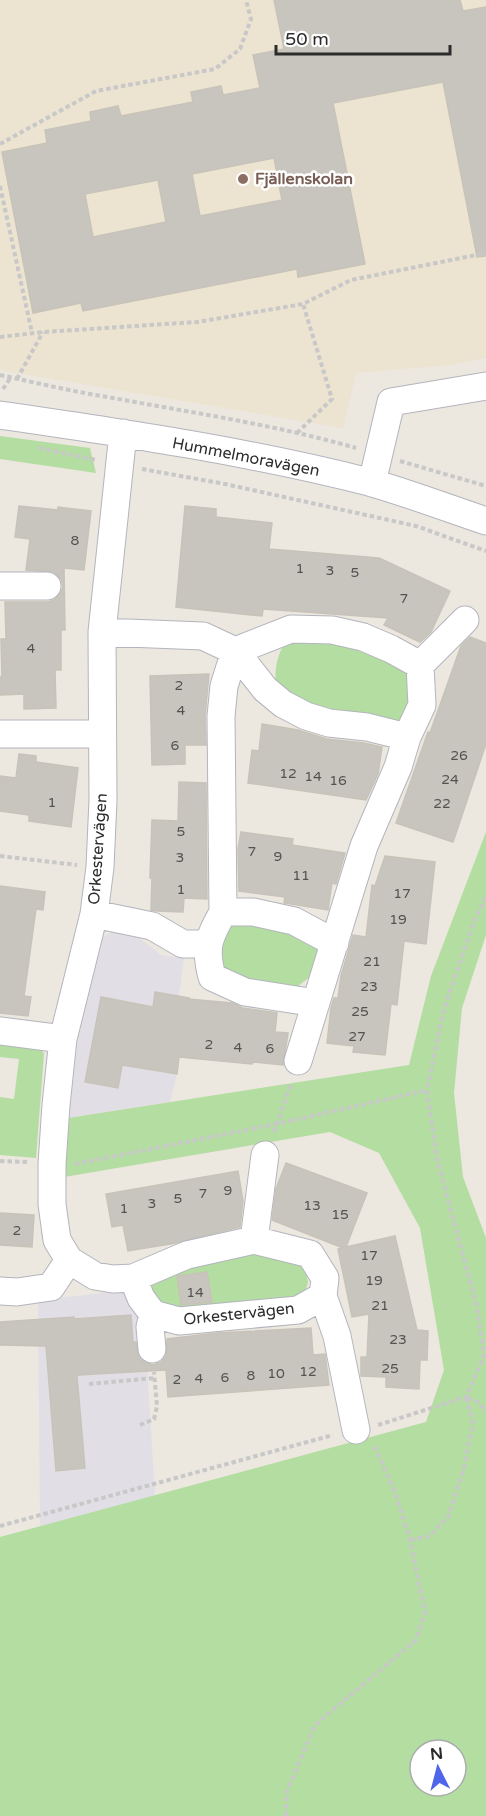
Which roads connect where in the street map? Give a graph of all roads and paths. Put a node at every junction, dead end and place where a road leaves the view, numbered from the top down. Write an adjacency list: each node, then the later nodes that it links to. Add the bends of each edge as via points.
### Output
1 (246, 0): 2 (path, via 251,19 240,49 215,69 96,91)
2 (0, 144)
3 (0, 186): 7 (path)
4 (486, 253): 5 (path, via 351,280)
5 (303, 304): 6 (path, via 198,322); 15 (path, via 332,399)
6 (43, 332): 7 (path); 11 (path)
7 (32, 333): 8 (path)
8 (0, 337)
9 (0, 375): 10 (path)
10 (11, 377): 11 (path); 13 (path)
11 (17, 379): 15 (path)
12 (486, 386): 17 (street, via 391,402)
13 (2, 402): 14 (street, Hummelmoravägen)
14 (123, 433): 18 (street, Orkestervägen); 19 (street, Hummelmoravägen)
15 (297, 433): 17 (path)
16 (33, 447): 18 (path)
17 (378, 455): 19 (street); 20 (path)
18 (120, 466): 22 (path, via 225,484 416,526); 26 (street, Orkestervägen)
19 (372, 483): 21 (street, Hummelmoravägen)
20 (486, 486)
21 (486, 521)
22 (486, 551)
23 (0, 585): 24 (street)
24 (46, 586)
25 (465, 620): 28 (street)
26 (102, 632): 27 (street, via 203,636); 30 (street, Orkestervägen)
27 (235, 651): 28 (street, via 291,629 332,630 363,637); 31 (street, via 265,689 306,716); 34 (street, via 224,686 221,716)
28 (420, 665): 31 (street, via 422,705)
29 (0, 734): 30 (street)
30 (101, 734): 33 (street, Orkestervägen)
31 (407, 737): 36 (street, via 364,846)
32 (0, 856): 33 (path)
33 (100, 867): 35 (street, Orkestervägen)
34 (224, 912): 36 (street, via 253,912 294,921); 37 (street)
35 (94, 914): 37 (street, via 152,926 183,944); 40 (street, Orkestervägen)
36 (335, 943): 38 (street)
37 (209, 944): 38 (street, via 207,957 212,977 245,992)
38 (316, 1003): 41 (street)
39 (0, 1031): 40 (street)
40 (63, 1039): 46 (street, Orkestervägen)
41 (298, 1061): 43 (path)
42 (427, 1090): 43 (path)
43 (276, 1124): 44 (path); 46 (path, via 74,1164)
44 (266, 1155): 47 (street)
45 (0, 1161): 46 (path)
46 (52, 1164): 48 (street, Orkestervägen, via 57,1240)
47 (254, 1240): 49 (street, via 187,1255); 51 (street, via 310,1254 324,1278)
48 (69, 1260): 49 (street, via 95,1276 113,1280); 50 (street, via 51,1287)
49 (133, 1278): 52 (street)
50 (0, 1291)
51 (323, 1296): 52 (street, Orkestervägen, via 298,1310 178,1321); 58 (street)
52 (153, 1314): 53 (street)
53 (152, 1349): 54 (path)
54 (155, 1378): 55 (path); 57 (path, via 154,1419)
55 (89, 1384)
56 (486, 1412): 59 (path, via 478,1402 466,1397 473,1421 464,1468 448,1517 429,1536)
57 (140, 1425)
58 (364, 1435): 59 (path, via 396,1492)
59 (410, 1540): 60 (path, via 425,1613 416,1640 315,1725 286,1791)
60 (286, 1816)

